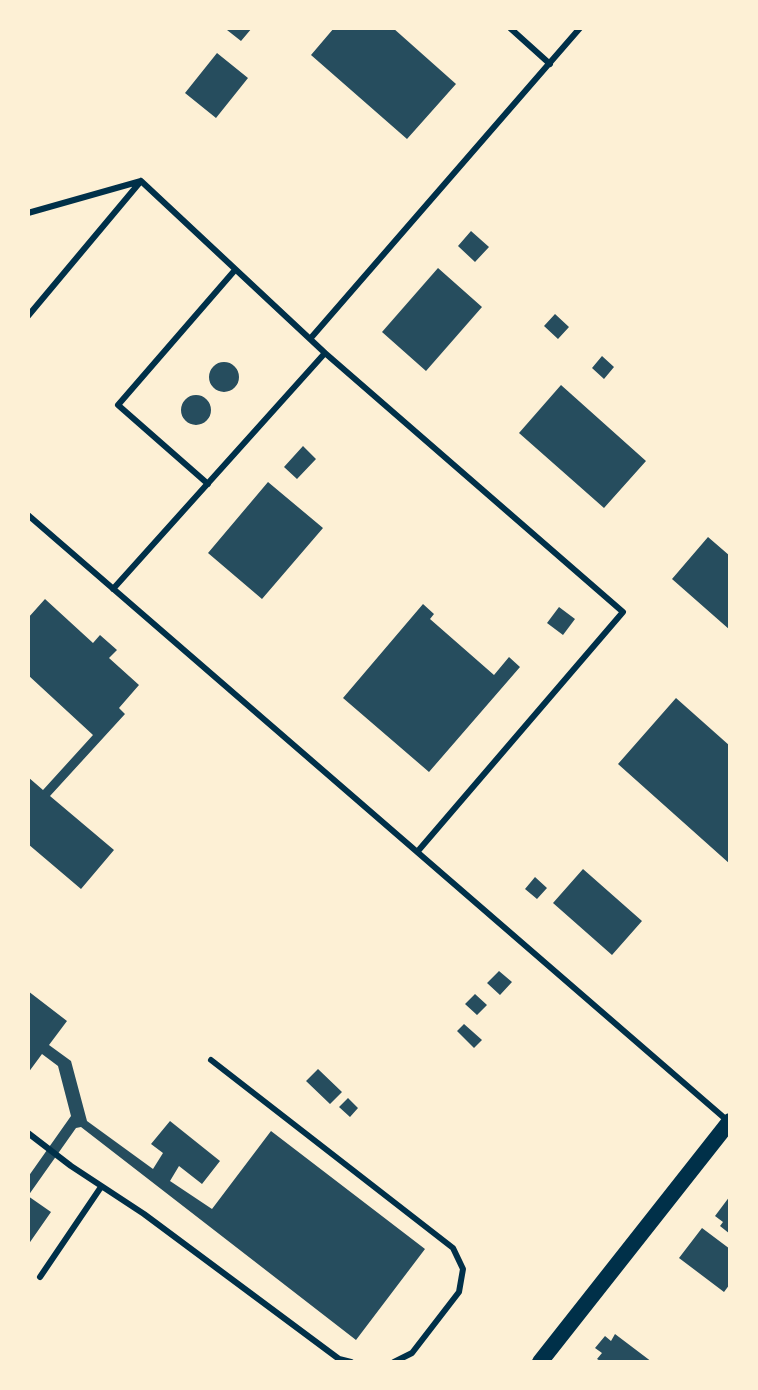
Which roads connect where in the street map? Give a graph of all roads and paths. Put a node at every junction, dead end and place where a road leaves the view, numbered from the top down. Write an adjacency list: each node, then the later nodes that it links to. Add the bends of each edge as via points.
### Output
1 (510, 28): 3 (lane)
2 (580, 28): 3 (lane)
3 (550, 64): 8 (lane)
4 (141, 181): 5 (lane); 6 (lane); 7 (lane)
5 (28, 213)
6 (235, 270): 8 (lane); 10 (lane, via 118,405)
7 (28, 316)
8 (310, 339): 9 (lane)
9 (325, 353): 10 (lane); 13 (lane, via 623,612)
10 (208, 484): 12 (lane)
11 (28, 515): 12 (lane)
12 (113, 589): 13 (lane)
13 (418, 851): 15 (lane)
14 (211, 1060): 20 (lane, via 453,1248 463,1269 459,1292 412,1353)
15 (729, 1121): 21 (main road)
16 (28, 1133): 17 (lane)
17 (101, 1187): 18 (lane); 19 (lane, via 339,1359)
18 (40, 1277)
19 (351, 1362)
20 (394, 1362)
21 (540, 1362)

